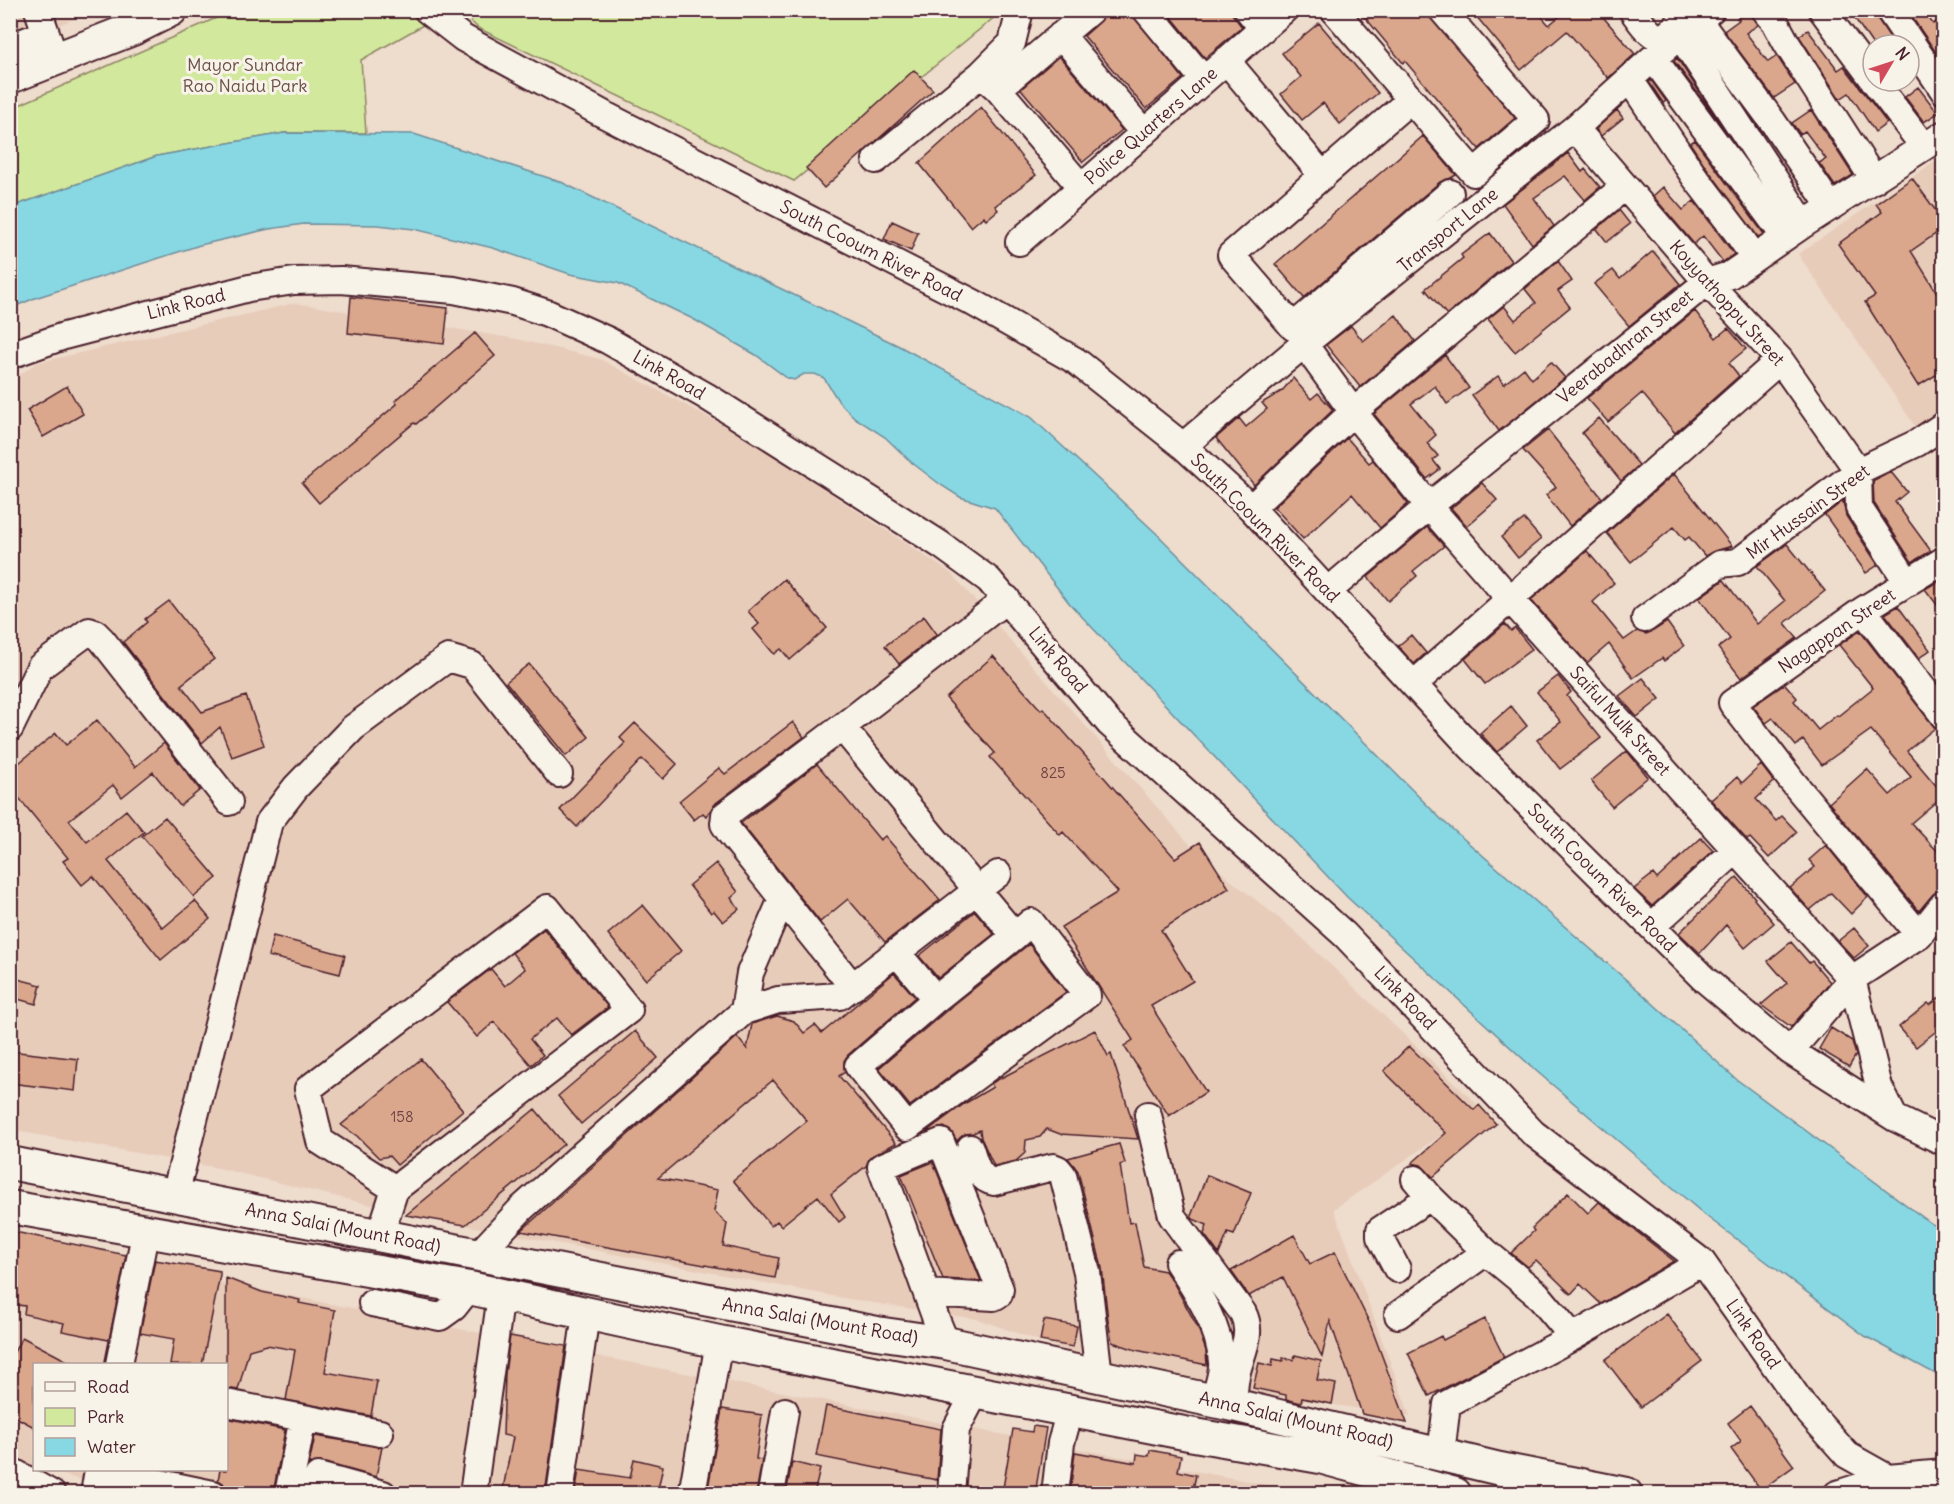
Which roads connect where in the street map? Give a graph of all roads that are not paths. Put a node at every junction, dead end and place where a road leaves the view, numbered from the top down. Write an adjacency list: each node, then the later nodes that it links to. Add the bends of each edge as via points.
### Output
1 (171, 10): 15 (main road, via 135,28)
2 (427, 10): 47 (street, South Cooum River Road, via 463,39 972,302 1076,361)
3 (1020, 10): 25 (street, via 1012,44)
4 (1091, 10): 16 (street)
5 (1146, 10): 22 (street)
6 (1284, 10): 14 (street, Police Quarters Lane)
7 (1334, 10): 27 (street)
8 (1442, 10): 27 (street, via 1536,120 1474,172)
9 (1632, 10): 13 (street, via 1658,38)
10 (1765, 10): 33 (street)
11 (1822, 10): 20 (street)
12 (1889, 10): 24 (street)
13 (1695, 19): 18 (street, Transport Lane); 37 (street); 38 (street)
14 (1255, 20): 19 (street, Police Quarters Lane)
15 (50, 28): 17 (street); 21 (main road)
16 (1061, 35): 25 (street); 29 (street)
17 (10, 47)
18 (1653, 58): 23 (street, Transport Lane); 38 (street)
19 (1226, 60): 22 (street, Police Quarters Lane); 32 (street)
20 (1861, 62)
21 (10, 77)
22 (1204, 80): 29 (street, Police Quarters Lane)
23 (1630, 80): 28 (street, Transport Lane); 40 (street)
24 (1941, 80)
25 (990, 82): 31 (street); 34 (street)
26 (1887, 93): 30 (street)
27 (1410, 100): 32 (street)
28 (1575, 128): 35 (street, Koyyathoppu Street); 42 (street, Transport Lane)
29 (1144, 133): 34 (street, Police Quarters Lane)
30 (1934, 141): 33 (street, Veerabadhran Street)
31 (876, 160)
32 (1323, 176): 36 (street, via 1231,255 1293,327)
33 (1874, 180): 37 (street, Veerabadhran Street)
34 (1081, 187): 39 (street, Police Quarters Lane)
35 (1624, 187): 41 (street, Koyyathoppu Street); 45 (street)
36 (1450, 193)
37 (1831, 207): 38 (street, Veerabadhran Street)
38 (1794, 230): 40 (street, Veerabadhran Street)
39 (1019, 242)
40 (1754, 257): 41 (street, Veerabadhran Street, via 1730,275)
41 (1707, 282): 44 (street, Koyyathoppu Street); 49 (street, Veerabadhran Street)
42 (1304, 344): 45 (street, Saiful Mulk Street); 47 (street, Transport Lane)
43 (10, 355): 54 (street, Link Road, via 102,326 249,288 294,281 341,280 431,287 513,302 607,340 706,396 941,545 989,580)
44 (1780, 360): 48 (street, Koyyathoppu Street); 55 (street)
45 (1353, 412): 49 (street, Saiful Mulk Street); 50 (street)
46 (1944, 425): 48 (street, Mir Hussain Street, via 1917,443)
47 (1184, 446): 50 (street, South Cooum River Road)
48 (1858, 471): 52 (street, via 1859,508); 57 (street, Mir Hussain Street, via 1738,562 1720,564)
49 (1429, 506): 53 (street, Veerabadhran Street); 55 (street, Saiful Mulk Street)
50 (1251, 508): 53 (street, South Cooum River Road)
51 (1944, 560): 52 (street, Nagappan Street)
52 (1908, 583): 56 (street, Nagappan Street)
53 (1328, 591): 58 (street, South Cooum River Road)
54 (1006, 599): 60 (street); 89 (street, Link Road, via 1109,723 1345,935 1533,1133)
55 (1510, 599): 58 (street); 64 (street, Saiful Mulk Street)
56 (1863, 610): 59 (street); 69 (street, Nagappan Street, via 1732,704)
57 (1645, 619)
58 (1414, 684): 68 (street, South Cooum River Road, via 1470,746)
59 (1944, 716)
60 (842, 727): 65 (street); 66 (street, via 725,815 724,824 730,833)
61 (10, 728): 63 (street, via 40,667 90,631 102,640)
62 (559, 774): 83 (street, via 472,665 448,658 353,728 296,788 270,822)
63 (229, 802)
64 (1736, 850): 68 (street); 72 (street, Saiful Mulk Street)
65 (988, 881): 70 (street); 71 (street)
66 (782, 899): 73 (street); 75 (street, via 750,973)
67 (1943, 905): 69 (street)
68 (1652, 926): 76 (street, South Cooum River Road, via 1703,978)
69 (1919, 935): 72 (street)
70 (1015, 936): 74 (street); 74 (street, via 1031,922 1087,995 907,1127 858,1066)
71 (897, 952): 73 (street); 74 (street)
72 (1852, 979): 76 (street); 78 (street, Saiful Mulk Street, via 1879,1087)
73 (853, 987): 75 (street, via 840,996 778,1000)
74 (936, 999)
75 (744, 1011): 88 (street, via 522,1208)
76 (1790, 1051): 78 (street, South Cooum River Road)
77 (1148, 1115): 107 (street, via 1172,1216 1248,1323 1248,1337)
78 (1895, 1118): 79 (street, South Cooum River Road)
79 (1944, 1142)
80 (970, 1148): 104 (street, via 980,1176 987,1181 1053,1167 1063,1175 1087,1272)
81 (19, 1162): 83 (main road, Anna Salai (Mount Road))
82 (395, 1189): 82 (street, via 320,1141 308,1089 547,908 629,1010); 86 (street)
83 (175, 1195): 86 (main road, Anna Salai (Mount Road))
84 (10, 1207): 85 (main road, Anna Salai (Mount Road))
85 (146, 1229): 92 (main road, Anna Salai (Mount Road)); 102 (street)
86 (380, 1235): 88 (main road, Anna Salai (Mount Road))
87 (1486, 1252): 91 (street, via 1423,1188 1380,1230); 97 (street); 99 (street, via 1537,1294)
88 (478, 1255): 98 (main road, Anna Salai (Mount Road))
89 (1702, 1262): 99 (street); 117 (street, Link Road, via 1804,1407 1847,1455)
90 (1178, 1263): 107 (street, via 1194,1286 1219,1346)
91 (1397, 1269)
92 (384, 1273): 93 (main road, Anna Salai (Mount Road)); 93 (street, via 396,1295 382,1305 440,1317)
93 (469, 1288): 95 (main road, Anna Salai (Mount Road))
94 (927, 1293): 94 (street, via 881,1167 941,1142 1000,1289 999,1294 986,1298); 101 (street)
95 (501, 1295): 96 (main road, Anna Salai (Mount Road)); 125 (street)
96 (586, 1314): 100 (main road, Anna Salai (Mount Road)); 126 (street)
97 (1398, 1315)
98 (877, 1333): 101 (main road, Anna Salai (Mount Road)); 103 (main road)
99 (1573, 1336): 112 (street, via 1447,1404)
100 (719, 1342): 103 (main road, Anna Salai (Mount Road)); 127 (street)
101 (946, 1343): 104 (main road, Anna Salai (Mount Road))
102 (119, 1363)
103 (872, 1371): 105 (main road, Anna Salai (Mount Road))
104 (1099, 1376): 107 (main road, Anna Salai (Mount Road))
105 (976, 1391): 108 (main road, Anna Salai (Mount Road)); 129 (street, via 956,1429)
106 (228, 1403): 110 (street)
107 (1224, 1403): 112 (main road, Anna Salai (Mount Road))
108 (1070, 1410): 130 (street, via 1061,1443); 131 (main road, Anna Salai (Mount Road), via 1320,1457)
109 (785, 1411): 128 (street)
110 (303, 1418): 111 (street); 122 (street)
111 (380, 1433)
112 (1454, 1457): 118 (main road, Anna Salai (Mount Road)); 132 (main road)
113 (10, 1470): 119 (street)
114 (98, 1471): 120 (street)
115 (103, 1471): 121 (street)
116 (1944, 1473): 117 (street)
117 (1888, 1478): 134 (street)
118 (1497, 1481): 133 (main road, Anna Salai (Mount Road))
119 (52, 1494)
120 (94, 1494)
121 (213, 1494)
122 (288, 1494)
123 (314, 1494): 124 (street, via 318,1476)
124 (383, 1494)
125 (473, 1494)
126 (560, 1494)
127 (692, 1494)
128 (771, 1494)
129 (951, 1494)
130 (1055, 1494)
131 (1455, 1494)
132 (1460, 1494)
133 (1626, 1494)
134 (1837, 1494)

